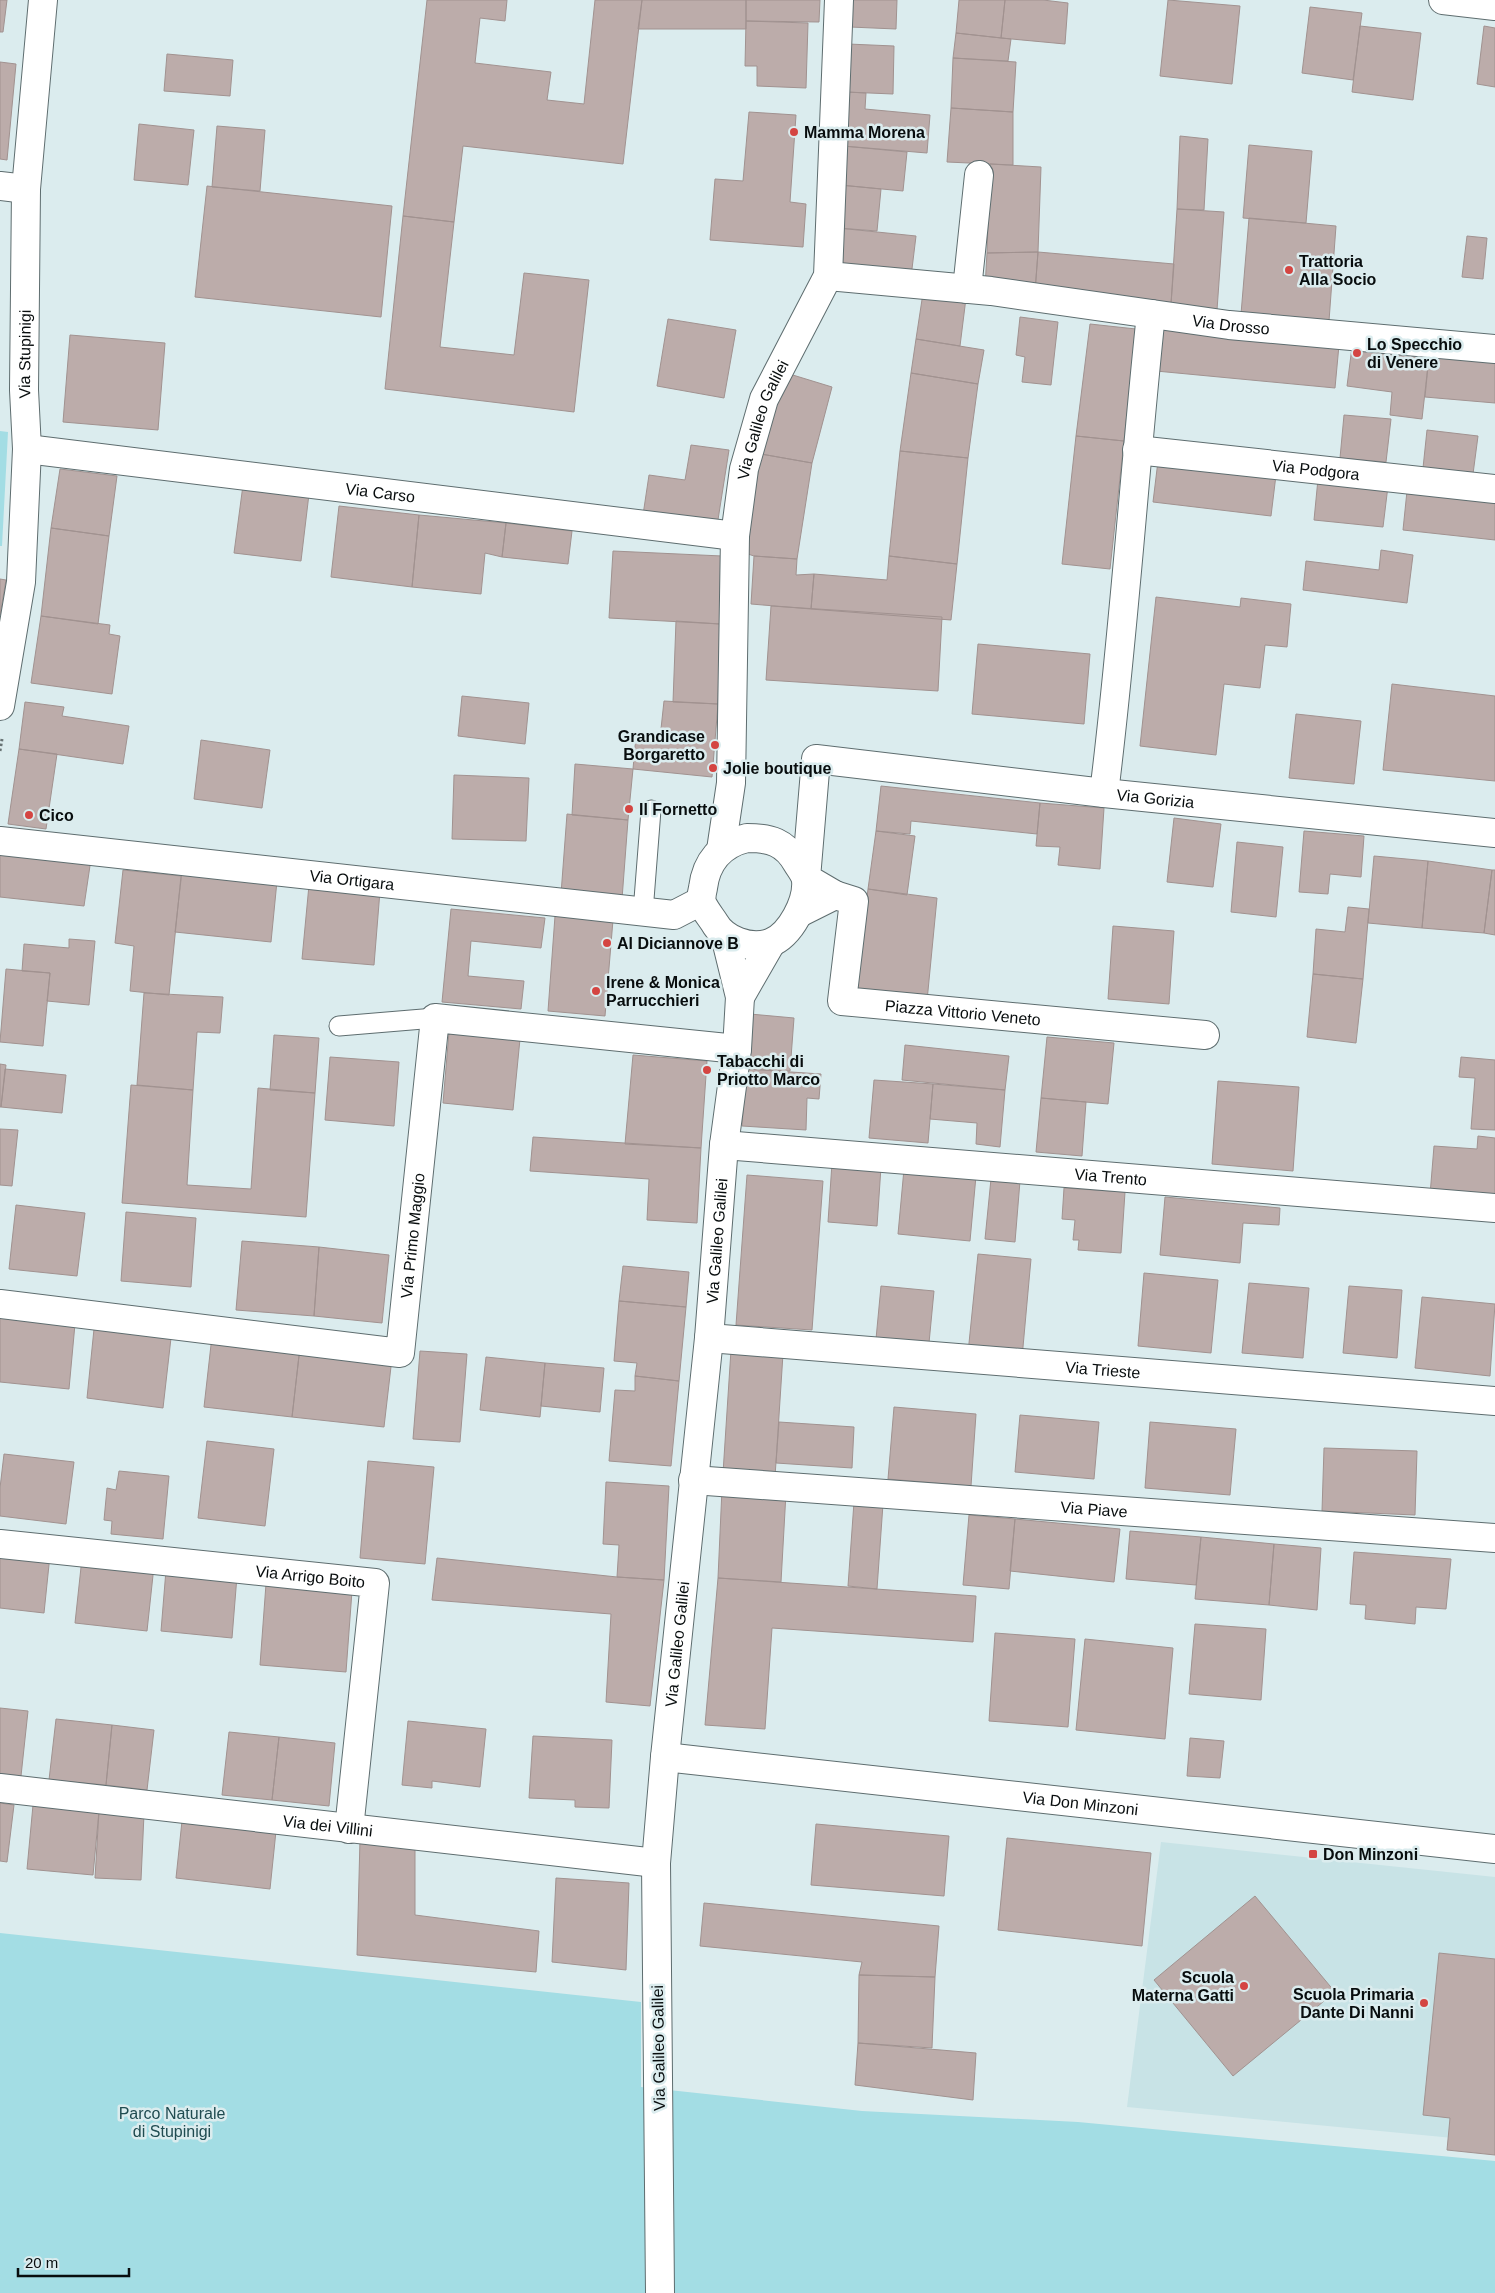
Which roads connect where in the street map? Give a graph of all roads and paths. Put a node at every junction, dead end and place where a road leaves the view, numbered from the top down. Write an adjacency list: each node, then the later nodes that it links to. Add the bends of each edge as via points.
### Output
1 (43, 0): 6 (street, Via Stupinigi)
2 (840, 0): 7 (street, Via Galileo Galilei)
3 (1443, 0): 4 (street)
4 (1495, 6)
5 (979, 175): 8 (street)
6 (13, 187): 11 (street, Via Stupinigi)
7 (828, 276): 8 (street, Via Drosso); 15 (street, Via Galileo Galilei, via 764,399 744,469)
8 (968, 289): 9 (street, Via Drosso)
9 (1151, 314): 10 (street, Via Drosso, via 1229,325); 13 (street)
10 (1495, 349)
11 (12, 389): 12 (street, Via Stupinigi)
12 (27, 449): 15 (street, Via Carso); 16 (street, Via Stupinigi, via 21,582)
13 (1136, 450): 14 (street, Via Podgora); 17 (street, via 1118,682)
14 (1495, 489)
15 (735, 536): 21 (street, Via Galileo Galilei, via 731,782)
16 (0, 706)
17 (1104, 793): 19 (street, Via Gorizia); 22 (street, Via Gorizia, via 816,759)
18 (651, 810): 25 (lane)
19 (1495, 833)
20 (0, 841): 25 (street, Via Ortigara)
21 (721, 850): 22 (street, Piazza Vittorio Veneto, via 736,840 747,838 774,841 790,851); 24 (street, Piazza Vittorio Veneto, via 705,871)
22 (806, 878): 23 (street, Piazza Vittorio Veneto); 26 (street, via 805,900)
23 (835, 895): 26 (street); 32 (street, Piazza Vittorio Veneto, via 854,902 842,1001)
24 (701, 902): 25 (street, Via Ortigara, via 674,915); 27 (street)
25 (643, 912)
26 (799, 913): 28 (street)
27 (725, 936): 28 (street, via 752,945); 29 (street, Via Galileo Galilei)
28 (771, 943): 29 (street, Via Galileo Galilei)
29 (740, 997): 33 (street, Via Galileo Galilei)
30 (435, 1018): 31 (lane); 33 (street); 36 (street, Via Primo Maggio, via 400,1354)
31 (339, 1026)
32 (1205, 1035)
33 (737, 1049): 34 (street, Via Galileo Galilei)
34 (724, 1145): 35 (street, Via Trento); 37 (street, Via Galileo Galilei)
35 (1495, 1208)
36 (0, 1304)
37 (709, 1338): 38 (street, Via Trieste); 39 (street, Via Galileo Galilei)
38 (1495, 1401)
39 (694, 1480): 40 (street, Via Piave); 42 (street, Via Galileo Galilei)
40 (1495, 1538)
41 (0, 1544): 44 (street, Via Arrigo Boito, via 375,1583)
42 (665, 1757): 45 (street, Via Don Minzoni); 46 (street, Via Galileo Galilei)
43 (0, 1788): 44 (street, Via dei Villini)
44 (349, 1829): 46 (street, Via dei Villini)
45 (1495, 1849)
46 (656, 1863): 47 (street, Via Galileo Galilei)
47 (660, 2293)

